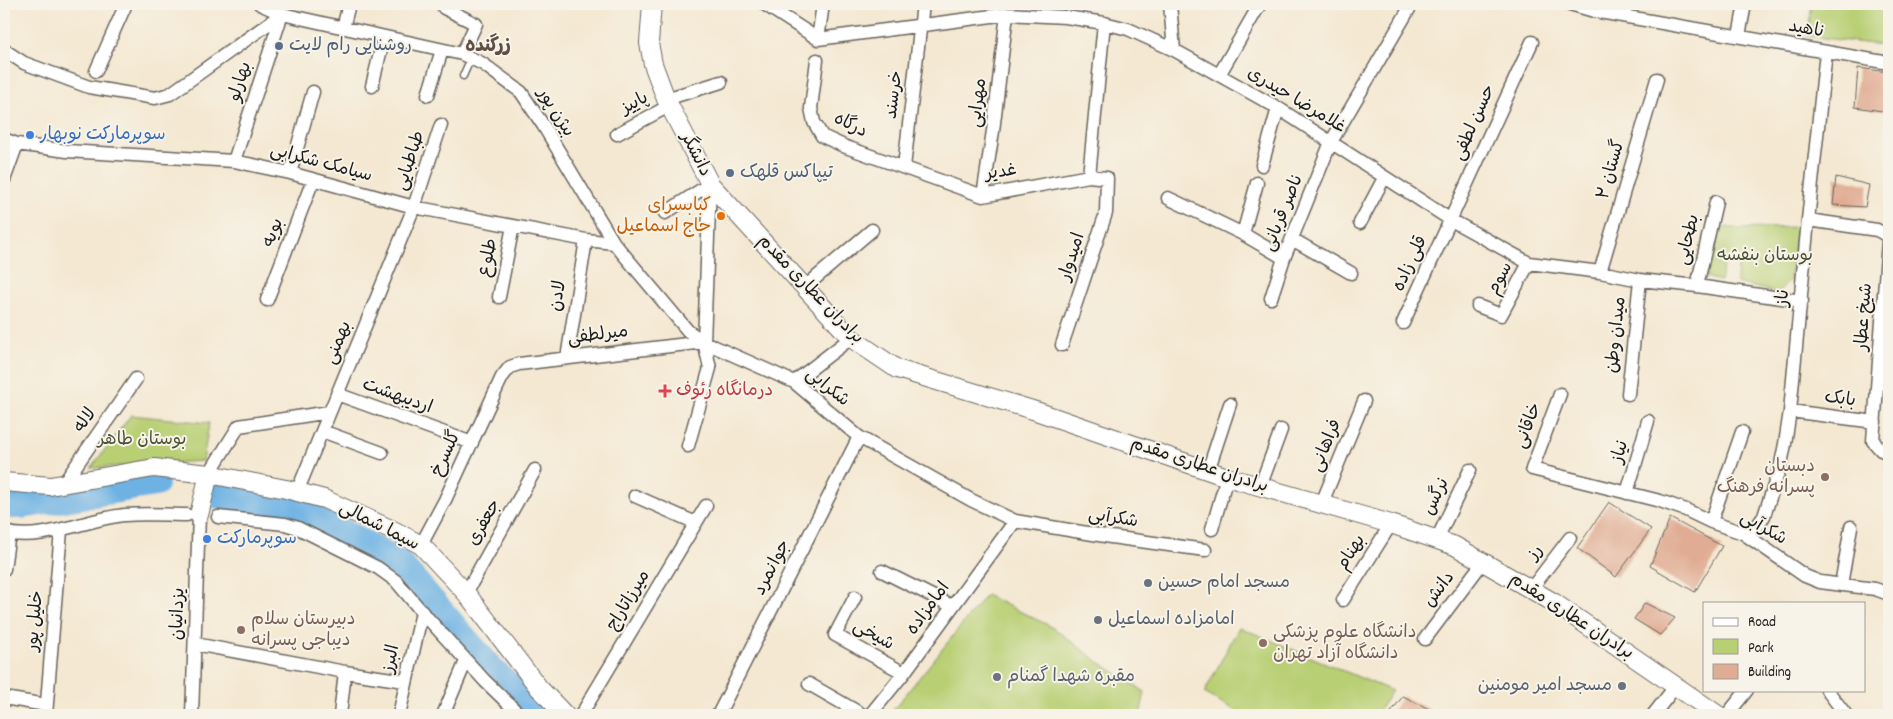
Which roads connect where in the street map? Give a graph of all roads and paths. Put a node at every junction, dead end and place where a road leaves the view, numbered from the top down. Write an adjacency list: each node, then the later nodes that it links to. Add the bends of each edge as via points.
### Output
1 (126, 4): 32 (street)
2 (260, 4): 16 (street, بیژن پور)
3 (349, 4): 20 (street)
4 (652, 4): 40 (street, دانشگر, via 650,42 653,64)
5 (764, 4): 23 (street)
6 (823, 4): 23 (street)
7 (923, 4): 19 (street, خرسند)
8 (1170, 4): 27 (street)
9 (1260, 4): 33 (street)
10 (1412, 4): 45 (street, ناصر قربانی)
11 (1570, 4): 14 (street, ناهید, via 1594,11)
12 (1746, 4): 21 (street)
13 (444, 8): 29 (street, via 476,24)
14 (1612, 8): 21 (street, ناهید)
15 (1065, 10): 17 (street, غلامرضا حیدری); 18 (street, غلامرضا حیدری)
16 (282, 14): 20 (street, بیژن پور); 25 (street, via 170,94 155,98 89,87 24,63); 47 (street, بهارلو)
17 (1007, 14): 19 (street, غلامرضا حیدری); 58 (street, مهرایی)
18 (1104, 23): 27 (street, غلامرضا حیدری, via 1128,29); 51 (street)
19 (920, 26): 23 (street, غلامرضا حیدری); 49 (street, خرسند)
20 (343, 28): 22 (street, بیژن پور)
21 (1739, 36): 28 (street, ناهید)
22 (384, 37): 26 (street, بیژن پور); 37 (street)
23 (818, 39)
24 (1532, 42): 63 (street, حسن لطفی)
25 (4, 50)
26 (442, 50): 29 (street, بیژن پور); 39 (street)
27 (1174, 50): 33 (street, غلامرضا حیدری)
28 (1826, 52): 31 (street, ناهید); 64 (street, ناز)
29 (466, 56): 34 (lane); 71 (street, بیژن پور, via 483,64 521,92)
30 (817, 60): 49 (street, درگاه, via 811,108 822,136)
31 (1889, 63)
32 (96, 71)
33 (1219, 75): 41 (street, غلامرضا حیدری)
34 (463, 76)
35 (1657, 79): 74 (street, گستان ۲)
36 (720, 82): 40 (street, پاییز)
37 (372, 86)
38 (313, 92): 50 (street)
39 (428, 95)
40 (667, 102): 43 (street, پاییز); 56 (street, دانشگر)
41 (1278, 108): 45 (street, غلامرضا حیدری); 48 (street)
42 (441, 125): 61 (street, طباطبایی)
43 (617, 134)
44 (4, 139): 46 (street, سیامک شکرابی)
45 (1331, 142): 53 (street, غلامرضا حیدری); 69 (street, ناصر قربانی)
46 (17, 144): 47 (street, سیامک شکرابی, via 67,151); 54 (street)
47 (234, 161): 50 (street, سیامک شکرابی)
48 (1262, 165)
49 (904, 167): 58 (street, غدیر)
50 (290, 173): 55 (street, سیامک شکرابی)
51 (1089, 176): 52 (street, غدیر); 58 (street, غدیر)
52 (1107, 178): 87 (street, امیدوار, via 1106,213)
53 (1384, 178): 63 (street, غلامرضا حیدری); 65 (street)
54 (4, 180)
55 (314, 180): 61 (street, سیامک شکرابی); 81 (street, بویه)
56 (710, 184): 62 (street); 78 (street, برادران عطاری مقدم); 86 (street, دانشگر)
57 (1257, 184): 68 (street)
58 (983, 196)
59 (1168, 198): 68 (street)
60 (1716, 202): 77 (street, بطحایی)
61 (414, 207): 66 (street, سیامک شکرابی); 92 (street, بهمنی)
62 (666, 213)
63 (1451, 220): 73 (street, غلامرضا حیدری); 84 (street, قلی زاده)
64 (1808, 220): 82 (street, ناز); 100 (street, شیخ عطار, via 1877,230 1886,235 1888,241)
65 (1360, 223)
66 (512, 226): 70 (street, سیامک شکرابی); 79 (street, طلوع)
67 (872, 230): 78 (street)
68 (1242, 234): 72 (street)
69 (1292, 239): 72 (street, ناصر قربانی); 75 (street)
70 (586, 240): 71 (street, سیامک شکرابی); 88 (street, لادن)
71 (614, 243): 86 (street, شکرابی, via 688,330)
72 (1284, 258): 80 (street, ناصر قربانی)
73 (1529, 262): 74 (street, غلامرضا حیدری); 83 (street, سوم, via 1501,315)
74 (1600, 272): 76 (street, غلامرضا حیدری)
75 (1351, 273)
76 (1640, 280): 77 (street, غلامرضا حیدری); 94 (street, میدان وطن)
77 (1697, 286): 82 (street, غلامرضا حیدری)
78 (804, 287): 85 (street, برادران عطاری مقدم)
79 (499, 297)
80 (1271, 298)
81 (267, 300)
82 (1802, 301): 97 (street, ناز)
83 (1478, 306)
84 (1402, 324)
85 (851, 338): 91 (street); 112 (street, برادران عطاری مقدم, via 897,368 1036,411)
86 (704, 342): 88 (street, میرلطفی); 91 (street, شکرابی); 106 (street, دانشگر, via 710,368)
87 (1062, 345)
88 (567, 358): 89 (street, میرلطفی, via 510,367)
89 (502, 378): 105 (street, گلسرخ)
90 (136, 379): 116 (street, لاله)
91 (794, 382): 104 (street, شکرابی)
92 (337, 394): 98 (street, بهمنی); 105 (street, اردیبهشت)
93 (1560, 394): 109 (street, خاقانی)
94 (1628, 394)
95 (1364, 401): 121 (street, فراهانی)
96 (1230, 404): 112 (street)
97 (1790, 411): 100 (street, بابک); 133 (street, ناز, via 1782,464 1764,516 1751,531)
98 (329, 412): 102 (street, بهمنی); 113 (street, via 239,426)
99 (1648, 422): 119 (street, نیاز)
100 (1875, 422): 108 (street, بابک, via 1873,441)
101 (1281, 430): 117 (street)
102 (322, 431): 107 (street); 118 (street, بهمنی)
103 (1742, 432): 126 (street)
104 (859, 437): 125 (street, شکرابی); 168 (street, جوانمرد)
105 (472, 443): 136 (street, گلسرخ)
106 (688, 446)
107 (382, 453)
108 (1889, 453)
109 (1532, 469): 119 (street, شکرآبی)
110 (535, 470): 143 (street, جعفری)
111 (1470, 470): 135 (street, نرگس)
112 (1208, 471): 114 (street, برادران عطاری مقدم)
113 (210, 474): 116 (street, سیما شمالی, via 154,468); 118 (street, سیما شمالی); 123 (street)
114 (1226, 477): 117 (street, برادران عطاری مقدم); 130 (street)
115 (4, 482): 116 (street, سیما شمالی, via 50,486)
116 (64, 483)
117 (1260, 487): 121 (street, برادران عطاری مقدم)
118 (297, 492): 136 (street, سیما شمالی, via 324,499 395,530)
119 (1627, 493): 126 (street, شکرآبی, via 1660,501)
120 (636, 496): 127 (street)
121 (1321, 505): 128 (street, برادران عطاری مقدم)
122 (706, 506): 127 (street, میرزاتاراج)
123 (193, 515): 131 (street, via 124,515); 150 (street, یزدانیان)
124 (218, 517): 148 (street, سیما شمالی, via 298,528 378,568 396,581)
125 (1015, 521): 137 (street, شکرآبی); 147 (street, امامزاده)
126 (1711, 522): 133 (street, شکرآبی)
127 (696, 523): 167 (street, میرزاتاراج)
128 (1391, 524): 135 (street, برادران عطاری مقدم); 146 (street, بهنام)
129 (1851, 527): 141 (street)
130 (1212, 529)
131 (61, 530): 132 (street, via 22,535); 160 (street, خلیل‌ پور)
132 (6, 532): 139 (street)
133 (1743, 532): 141 (street, شکرآبی, via 1805,576)
134 (1570, 538): 142 (street, رز)
135 (1437, 539): 138 (street, برادران عطاری مقدم)
136 (420, 545): 143 (street, سیما شمالی)
137 (1205, 550)
138 (1483, 562): 142 (street, برادران عطاری مقدم); 149 (street, دانش)
139 (4, 569)
140 (882, 571): 147 (street)
141 (1841, 585): 144 (street, شکرآبی, via 1876,589)
142 (1531, 589): 156 (street, برادران عطاری مقدم)
143 (466, 593): 166 (street, سیما شمالی, via 539,688)
144 (1889, 594)
145 (855, 598): 153 (street, شیخی, via 835,634)
146 (1343, 600)
147 (952, 606): 153 (street, امامزاده)
148 (422, 612): 151 (street, سیما شمالی); 154 (street, البرز)
149 (1425, 639)
150 (195, 644): 152 (street); 161 (street, یزدانیان)
151 (466, 661): 164 (street); 165 (street, سیما شمالی)
152 (345, 672): 154 (street); 162 (street)
153 (904, 673): 170 (street, امامزاده)
154 (405, 681): 163 (street, البرز)
155 (810, 684): 169 (street)
156 (1675, 686): 171 (street); 172 (street, برادران عطاری مقدم)
157 (1745, 692): 173 (street)
158 (1829, 692): 174 (street)
159 (4, 698): 160 (street)
160 (46, 710)
161 (192, 715)
162 (340, 715)
163 (399, 715)
164 (443, 715)
165 (520, 715)
166 (565, 715)
167 (582, 715)
168 (718, 715)
169 (863, 715)
170 (870, 715)
171 (1653, 715)
172 (1718, 715)
173 (1728, 715)
174 (1846, 715)

